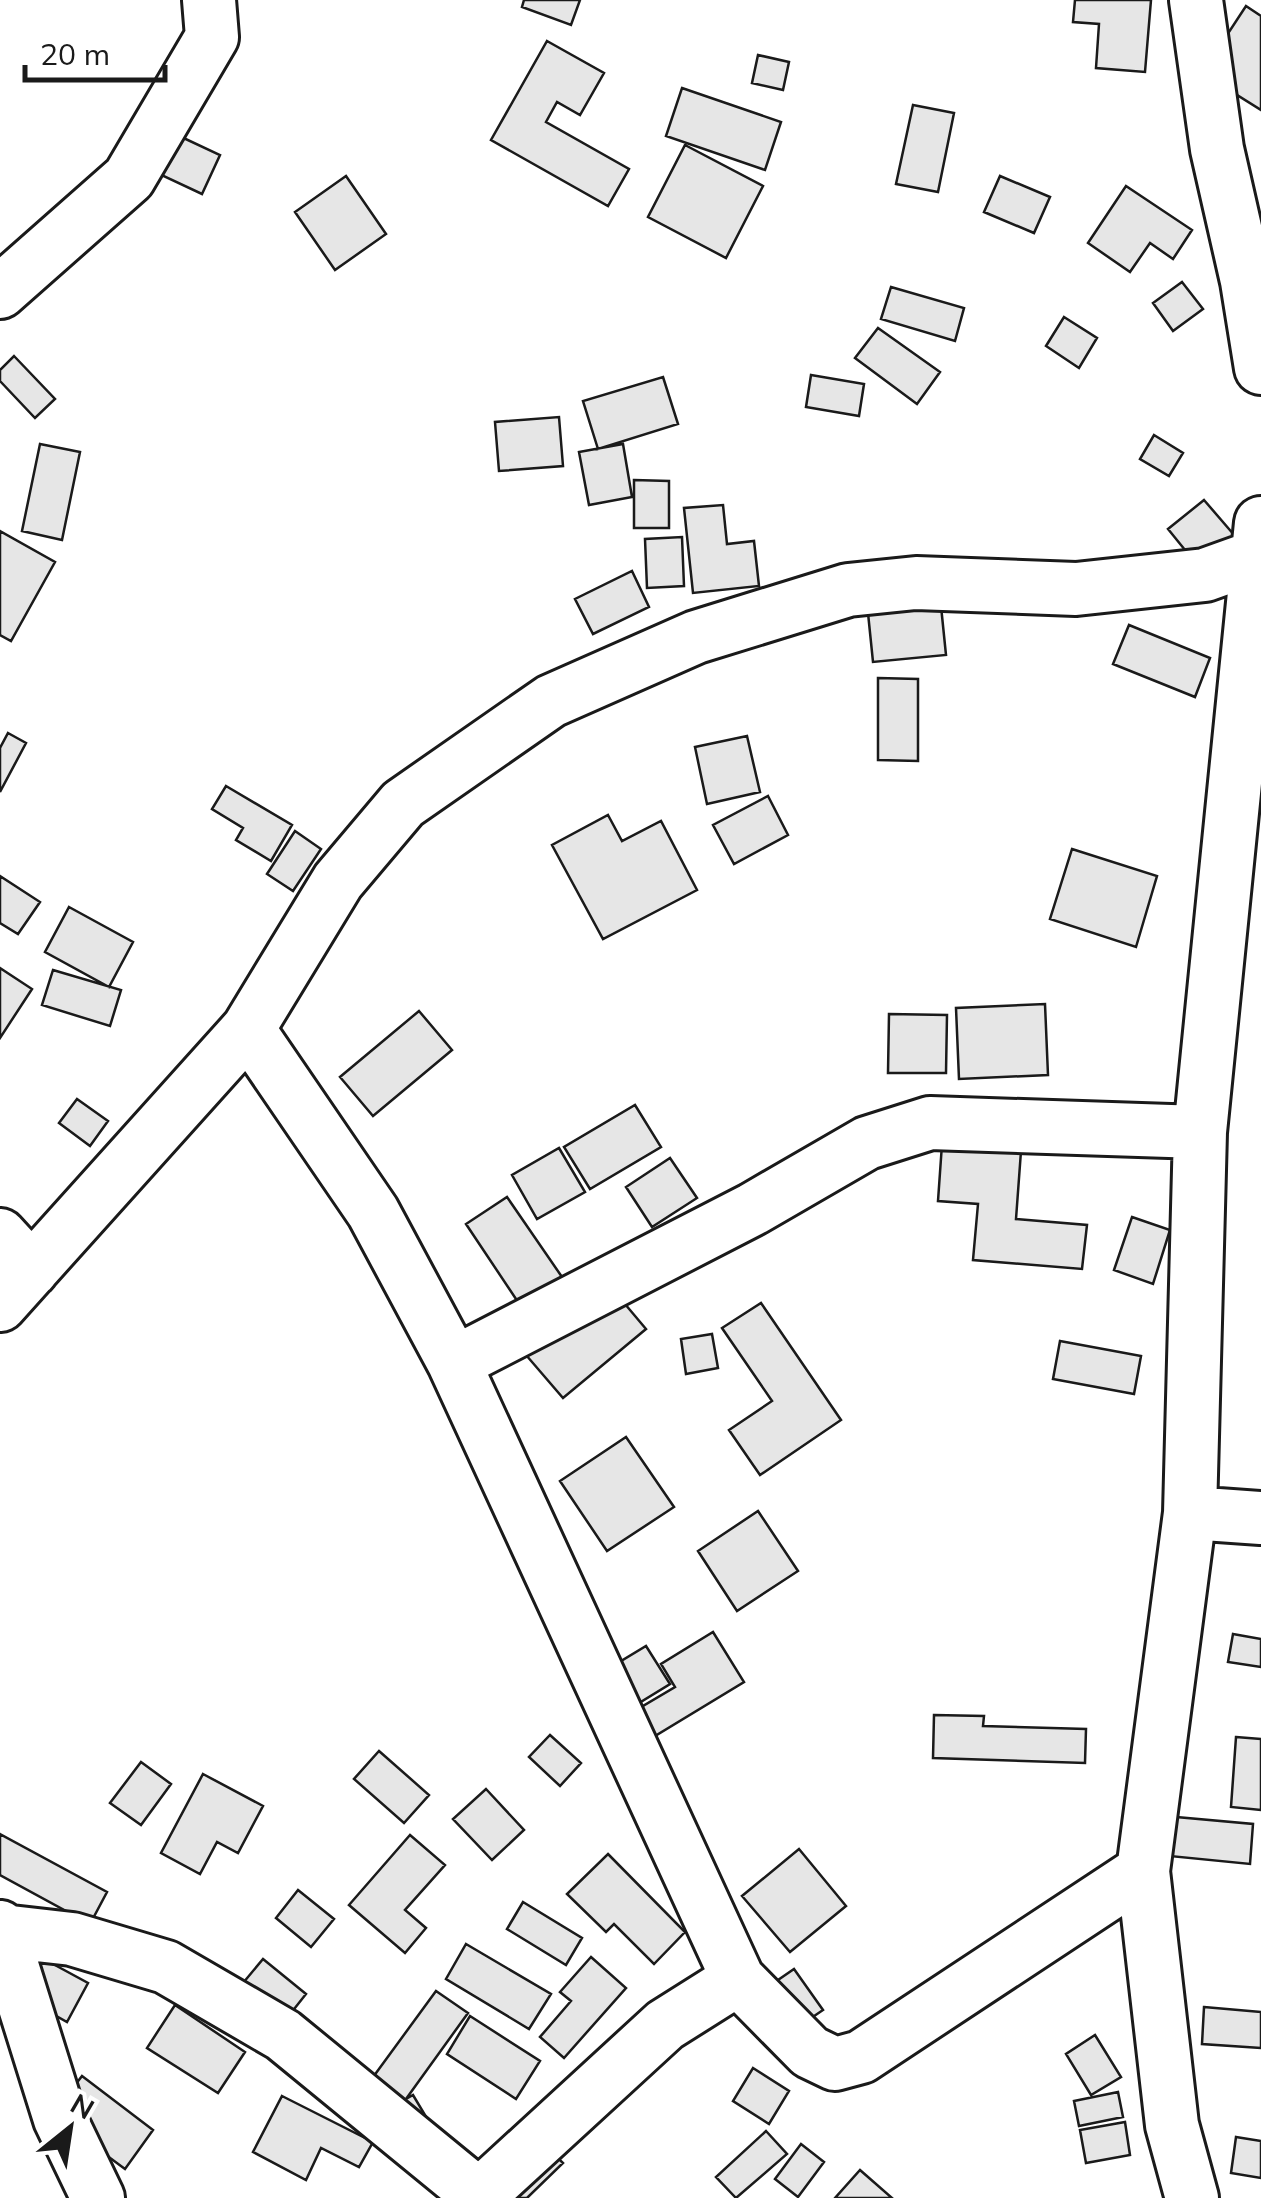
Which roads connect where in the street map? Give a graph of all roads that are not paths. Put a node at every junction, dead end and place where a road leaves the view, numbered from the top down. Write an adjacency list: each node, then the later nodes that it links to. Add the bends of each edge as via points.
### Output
1 (209, 0): 3 (street, via 212,37 129,178)
2 (1196, 0): 4 (street, via 1216,148)
3 (0, 292)
4 (1261, 368)
5 (1260, 540): 6 (street); 7 (street, via 1205,575 1076,589 916,583 848,590 696,638 551,701 403,804 338,882)
6 (1252, 693): 8 (street)
7 (248, 1029): 9 (street); 10 (street, via 374,1212)
8 (1200, 1132): 10 (street, via 930,1123 867,1143); 11 (street)
9 (11, 1270)
10 (454, 1363): 15 (street)
11 (1190, 1513): 12 (street); 13 (street)
12 (1261, 1518)
13 (1143, 1872): 15 (street, via 861,2058 835,2064 810,2052); 18 (street, via 1172,2125)
14 (1, 1929): 16 (street, via 72,1939 166,1966 282,2035); 17 (street, via 60,2119)
15 (738, 1979): 16 (street, via 665,2025)
16 (481, 2196)
17 (98, 2198)
18 (1192, 2198)

